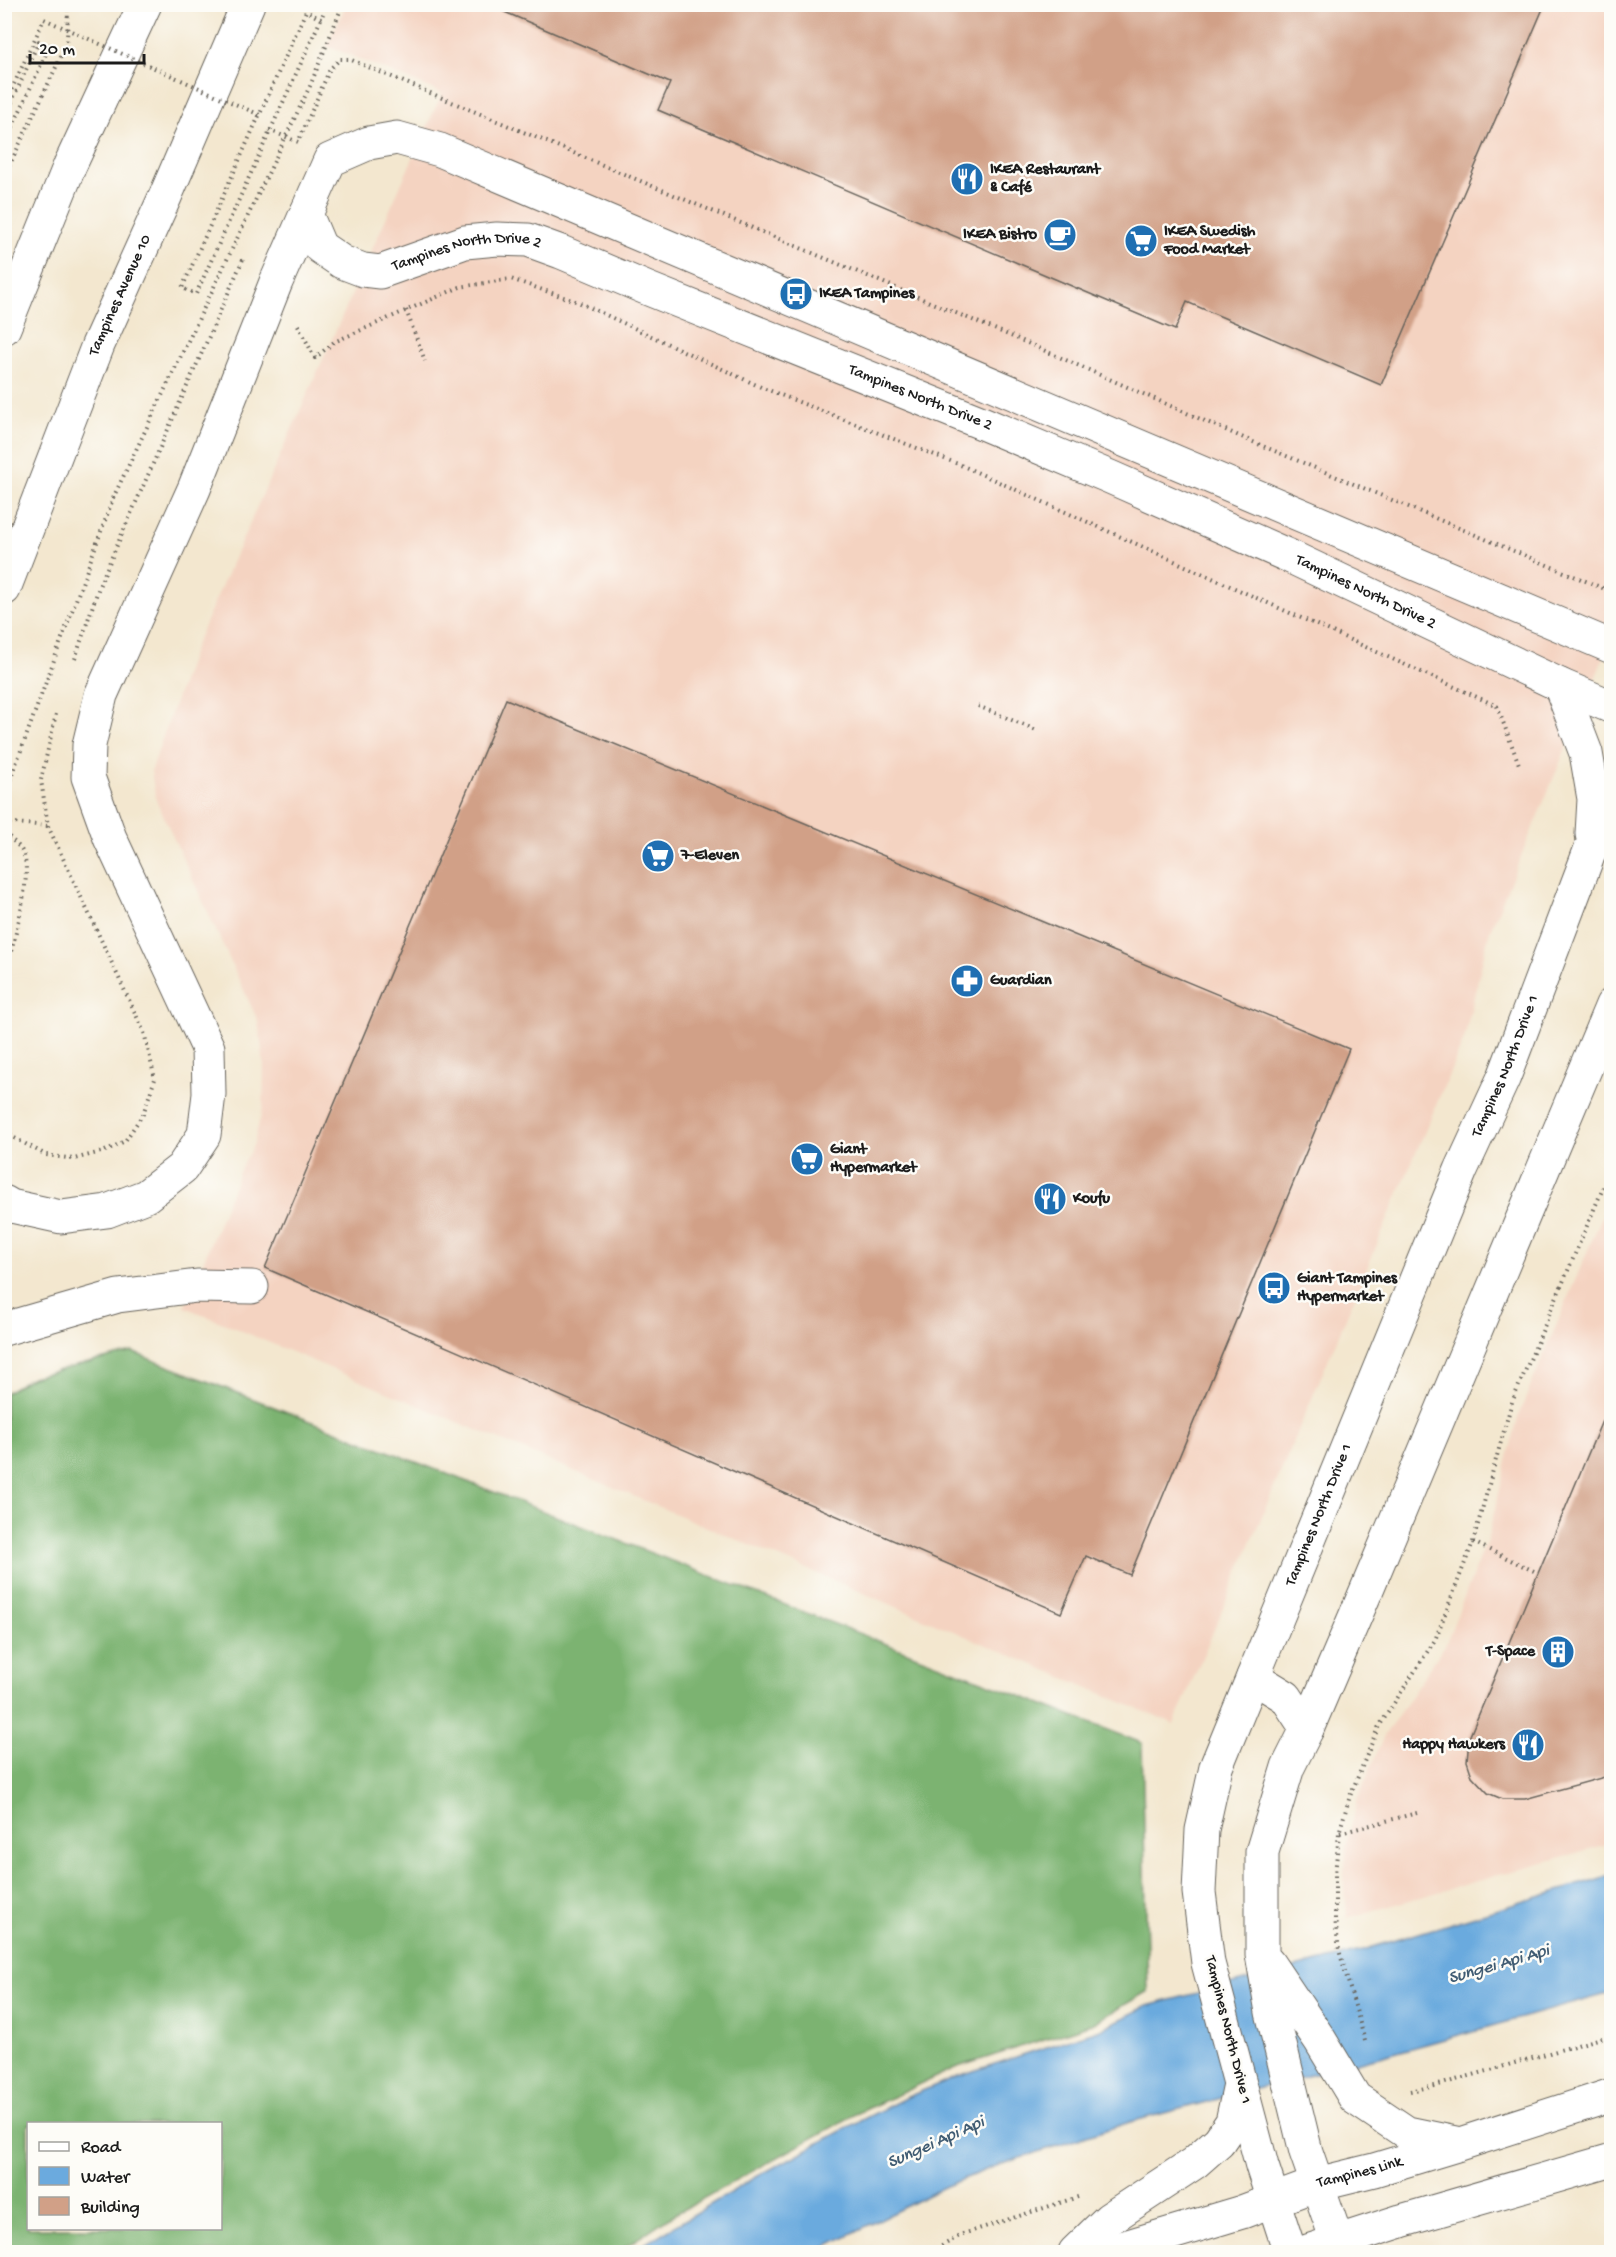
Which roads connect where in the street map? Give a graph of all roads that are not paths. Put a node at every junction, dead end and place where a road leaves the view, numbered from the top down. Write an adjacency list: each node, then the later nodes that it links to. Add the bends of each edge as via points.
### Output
1 (145, 4): 4 (street, via 70,165)
2 (248, 4): 5 (street, Tampines Avenue 10, via 98,345)
3 (306, 214): 6 (street, via 330,160 369,143 397,138 440,150); 7 (street, Tampines North Drive 2, via 320,247 363,270 380,272 465,242 497,239 528,240 561,252 1120,482 1289,556); 12 (street, via 194,489 101,695 89,745 88,777 110,838 208,1048 209,1094 204,1135 182,1168 146,1196 106,1211 61,1217)
4 (4, 328)
5 (4, 589)
6 (1611, 647)
7 (1560, 685): 8 (street, Tampines North Drive 2); 10 (street, via 1586,753 1594,799)
8 (1611, 707)
9 (1611, 802): 10 (street, Tampines North Drive 1)
10 (1591, 848): 15 (street, Tampines North Drive 1, via 1504,1077 1461,1170)
11 (1611, 1005): 16 (street)
12 (4, 1202)
13 (252, 1287): 14 (street, via 197,1286 118,1296)
14 (4, 1329)
15 (1253, 1677): 16 (street, via 1286,1698); 18 (street, Tampines North Drive 1, via 1216,1767 1202,1830 1199,1892 1208,1963)
16 (1307, 1729): 17 (street, via 1288,1767 1262,1852)
17 (1262, 1954): 20 (street, via 1356,2098 1407,2133); 22 (street, via 1272,2012)
18 (1241, 2083): 23 (street, Tampines North Drive 1); 25 (street, via 1232,2122 1219,2141 1185,2169 1109,2219)
19 (1611, 2095): 20 (street, Tampines Link)
20 (1460, 2144): 22 (street, Tampines Link)
21 (1611, 2160): 24 (street)
22 (1317, 2184): 23 (street, Tampines Link); 24 (street)
23 (1272, 2201): 26 (street, Tampines Link); 27 (street, Tampines North Drive 1)
24 (1340, 2246): 28 (street)
25 (1075, 2253)
26 (1108, 2253)
27 (1290, 2253)
28 (1305, 2253)

